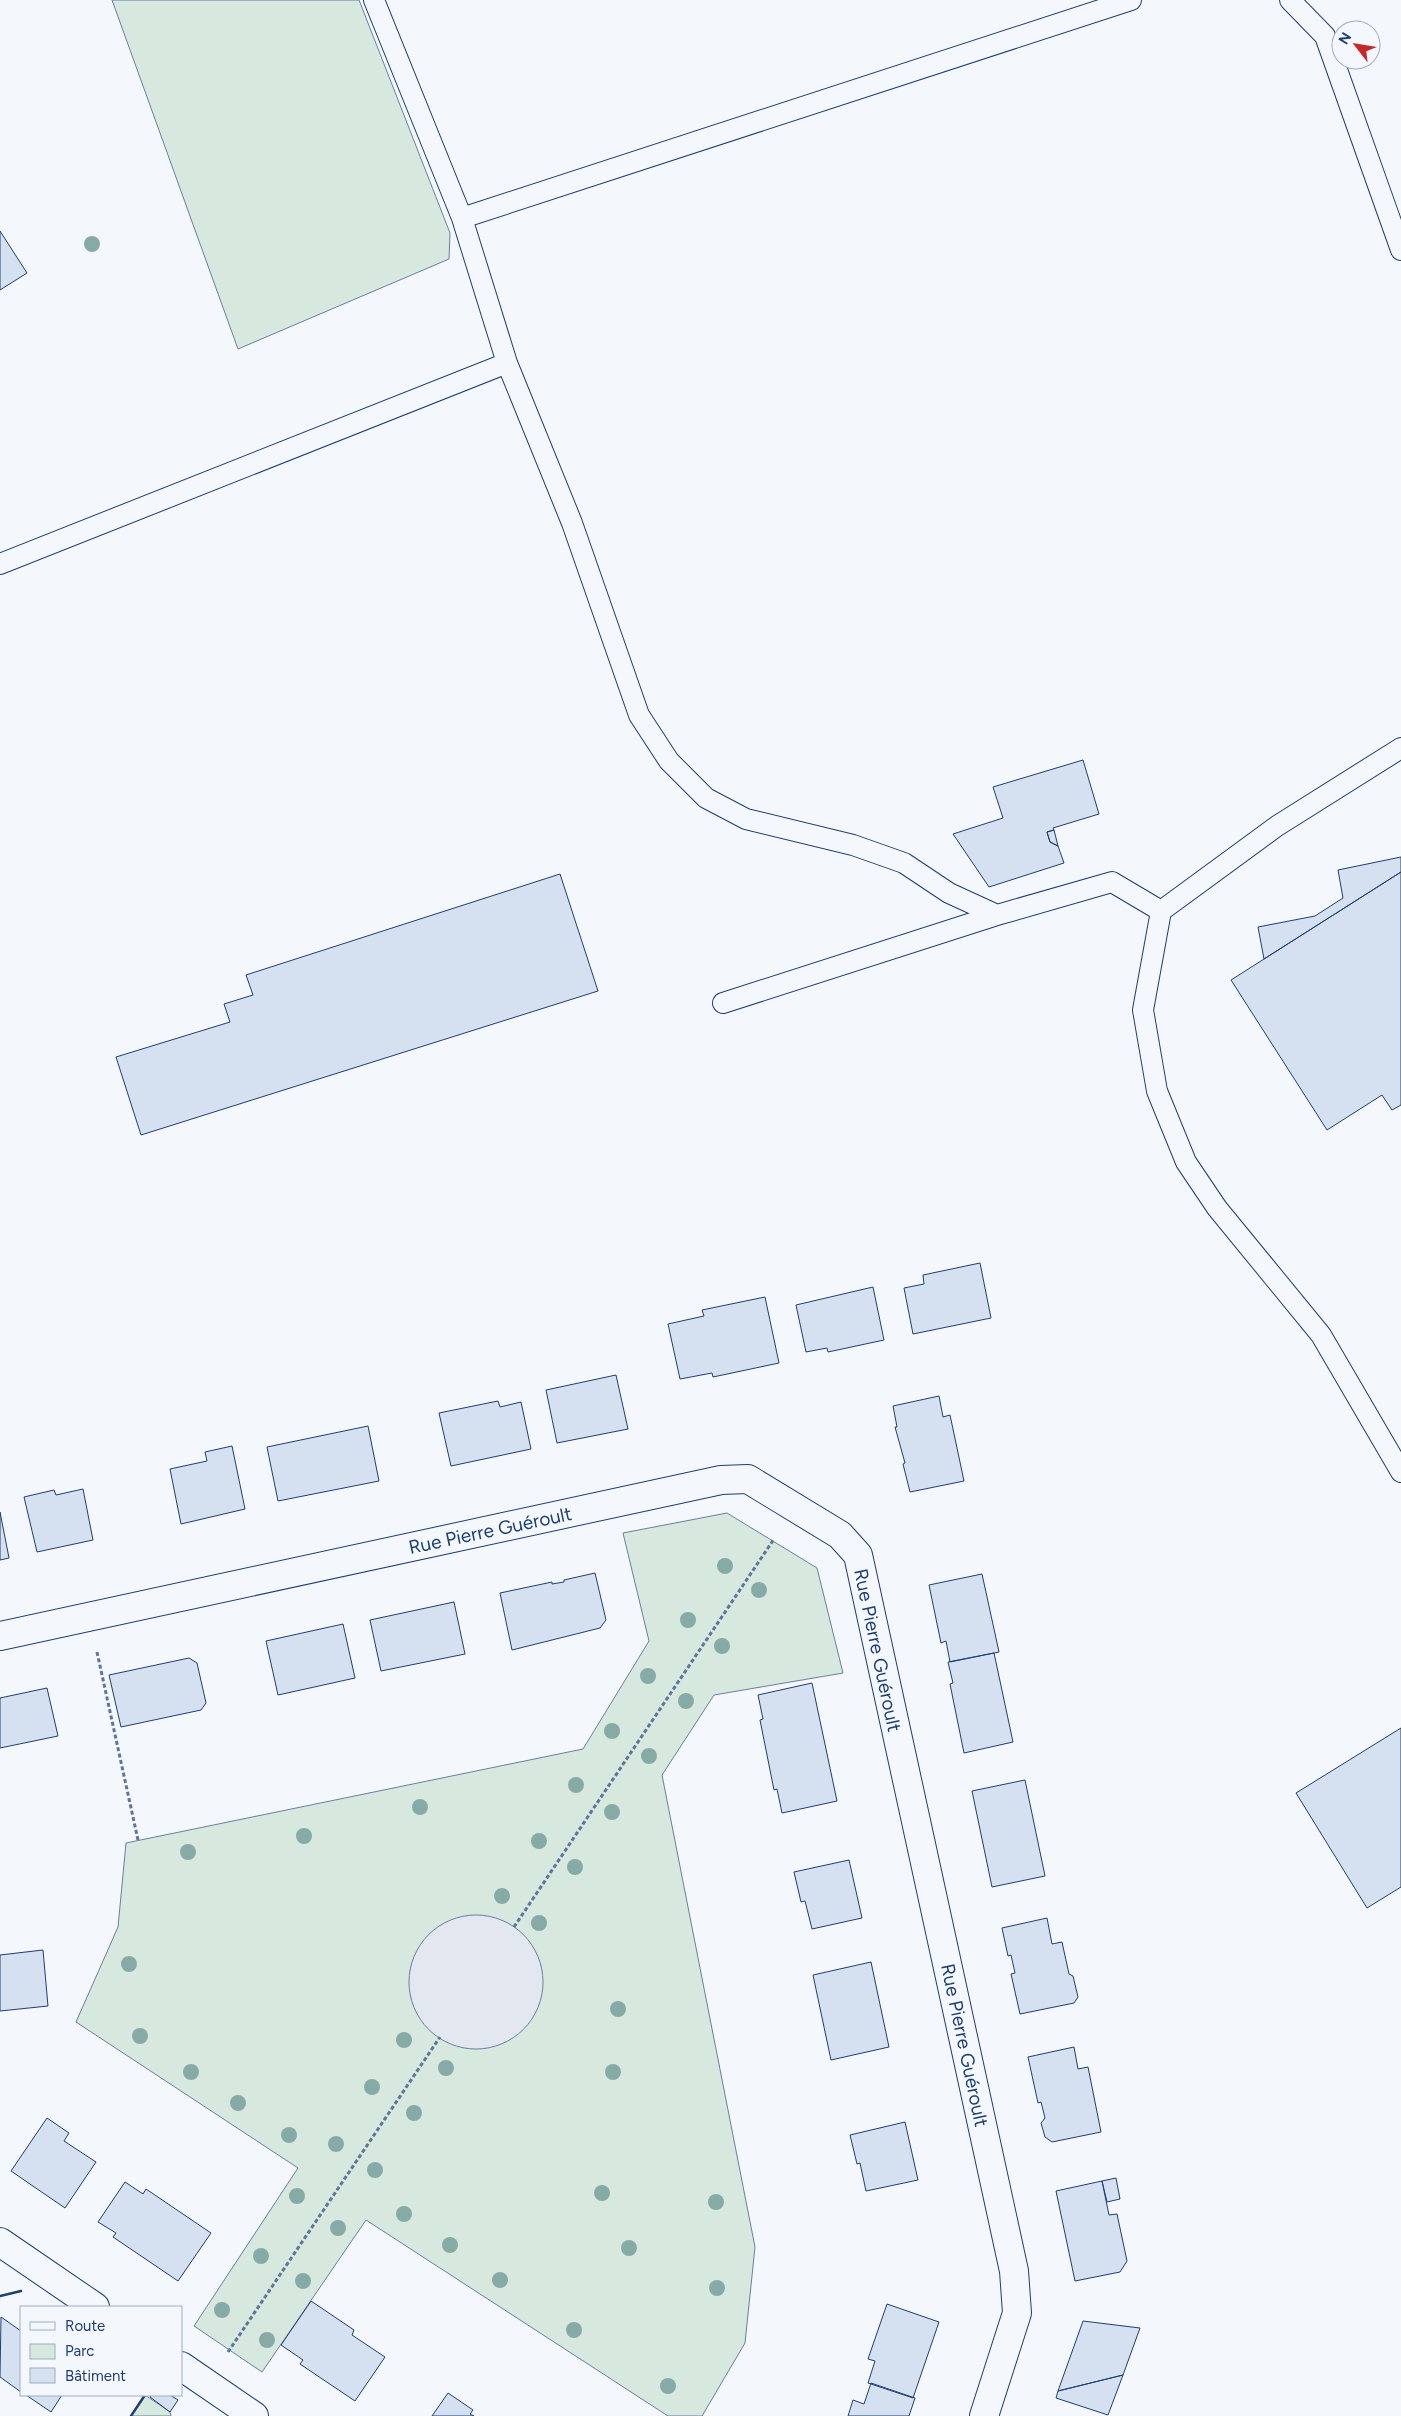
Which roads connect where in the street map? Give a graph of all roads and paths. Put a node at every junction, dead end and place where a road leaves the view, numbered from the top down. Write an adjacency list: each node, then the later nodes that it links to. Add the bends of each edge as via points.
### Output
1 (374, 0): 4 (lane)
2 (1131, 0): 4 (lane)
3 (1290, 0): 5 (lane, via 1325,36)
4 (462, 218): 6 (lane)
5 (1401, 250)
6 (507, 363): 7 (lane); 10 (lane, via 572,523 638,715 669,761 706,798 746,819 853,845 904,863 949,893)
7 (0, 564)
8 (1401, 748): 9 (lane, via 1277,826)
9 (1161, 911): 10 (lane, via 1112,882); 12 (lane, via 1143,1010 1157,1091 1186,1162 1217,1208 1321,1335)
10 (997, 915): 11 (lane)
11 (723, 1003)
12 (1401, 1472)
13 (795, 1507): 14 (street, Rue Pierre Guéroult, via 748,1479 721,1480); 17 (path); 24 (street, Rue Pierre Guéroult, via 840,1536 858,1556 1014,2270 1017,2313)
14 (90, 1618): 15 (street, Rue Pierre Guéroult); 16 (path)
15 (0, 1636)
16 (138, 1840)
17 (514, 1927)
18 (440, 2037): 22 (path)
19 (0, 2242): 20 (street)
20 (94, 2306)
21 (182, 2367): 22 (street)
22 (206, 2384): 23 (street)
23 (254, 2416)
24 (984, 2416)

